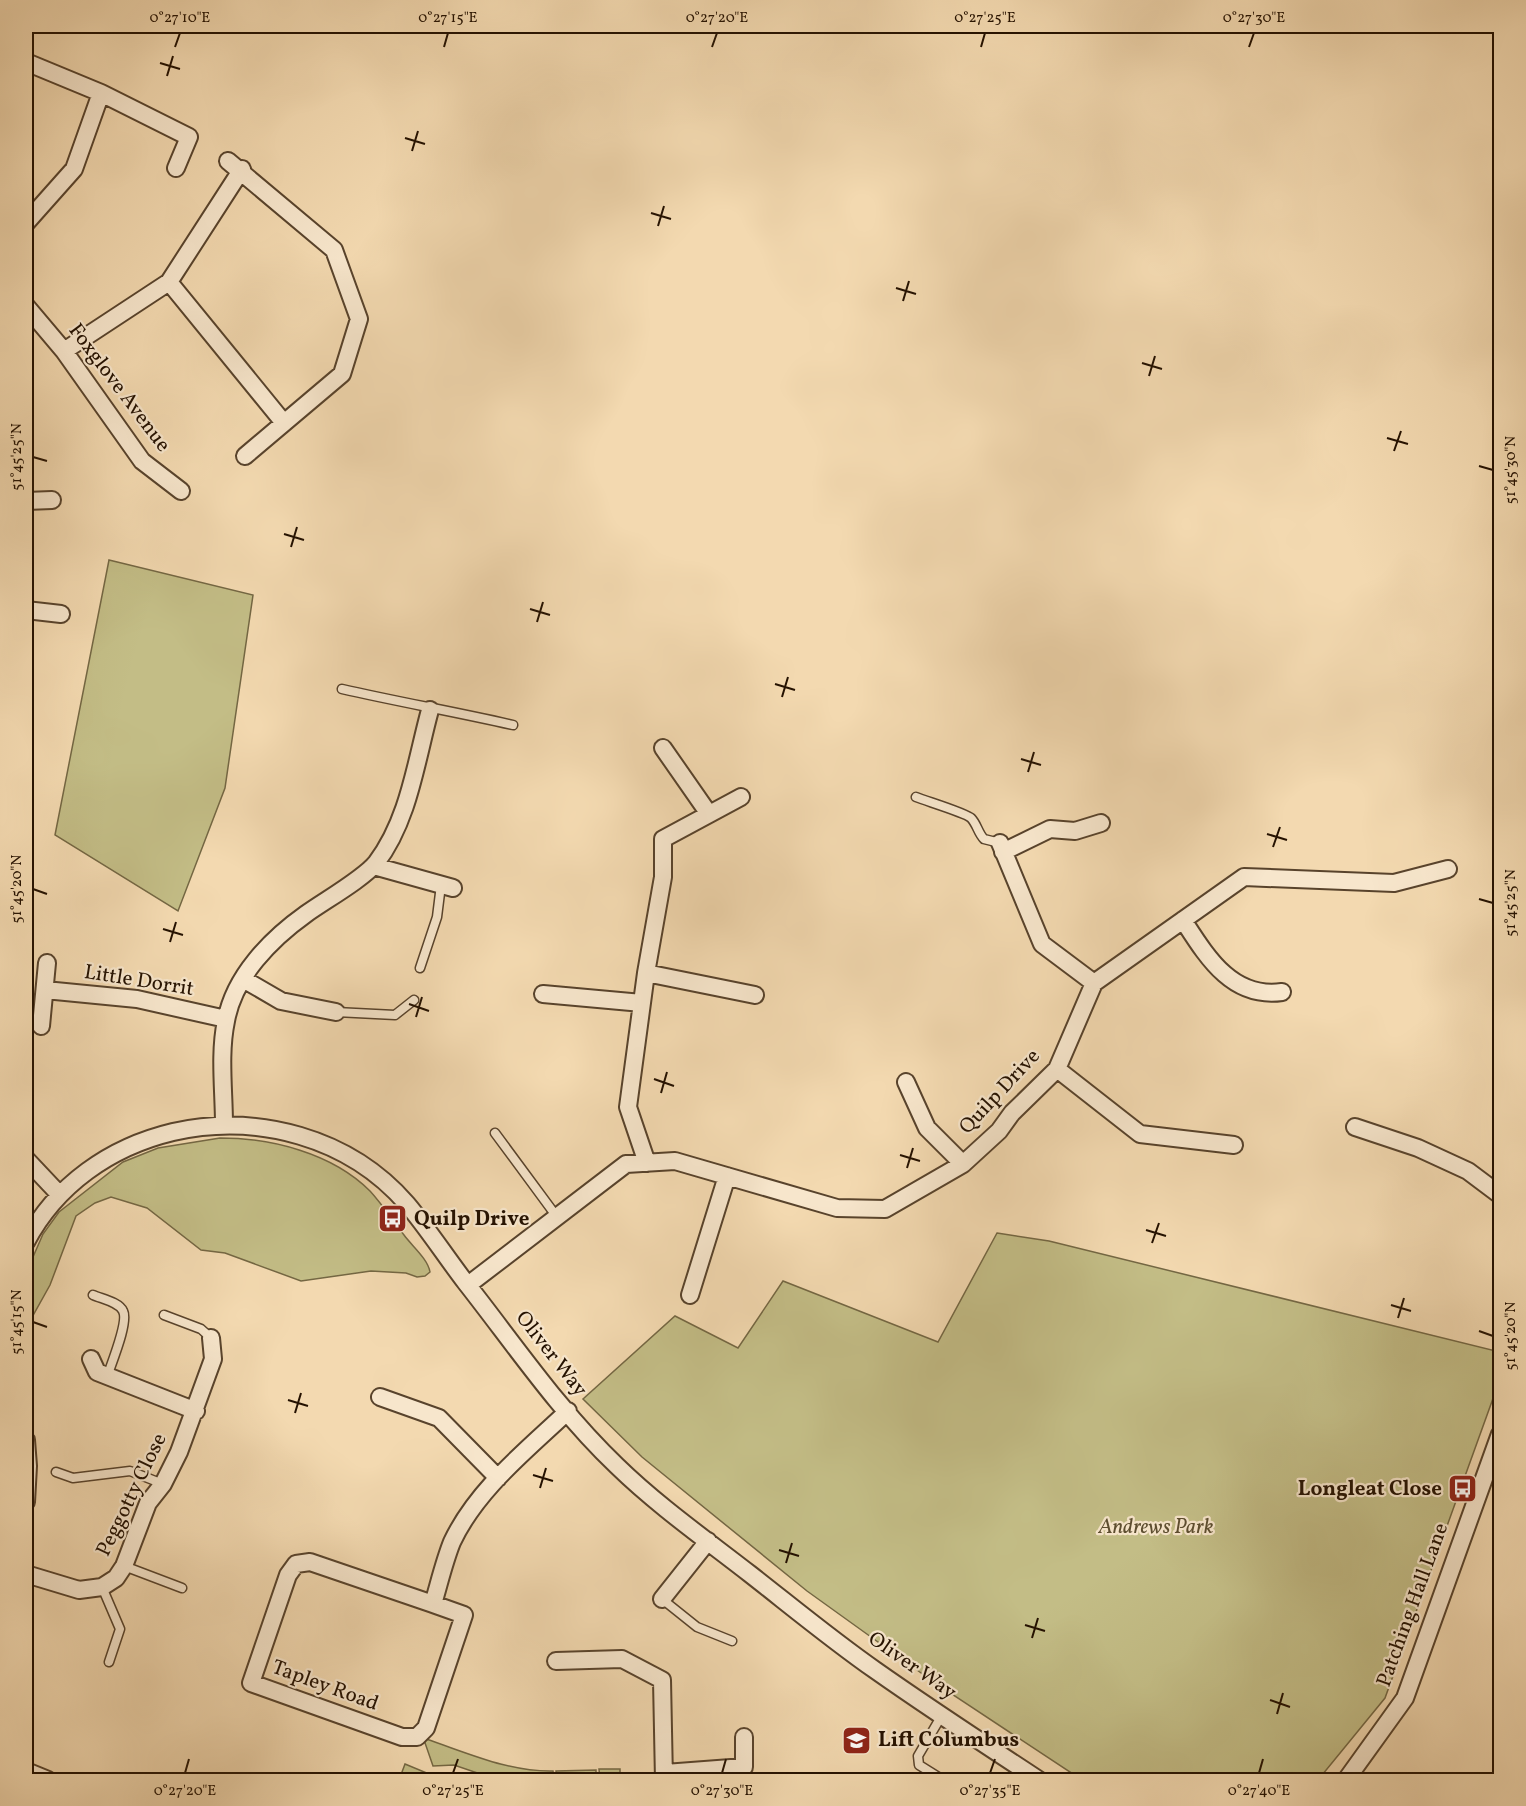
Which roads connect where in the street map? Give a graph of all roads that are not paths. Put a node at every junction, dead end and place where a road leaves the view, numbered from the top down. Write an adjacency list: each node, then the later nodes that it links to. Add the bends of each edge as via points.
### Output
1 (26, 62): 2 (street)
2 (101, 93): 3 (street, via 189,137); 4 (street, via 74,169)
3 (176, 168)
4 (26, 223)
5 (169, 282): 7 (street); 8 (street); 8 (street, via 235,165 334,250 359,319 342,374)
6 (27, 311): 7 (street, Foxglove Avenue)
7 (64, 351): 10 (street, Foxglove Avenue, via 142,461)
8 (284, 423): 9 (street)
9 (244, 456)
10 (181, 491)
11 (26, 501): 12 (street)
12 (52, 501)
13 (26, 610): 14 (street)
14 (61, 614)
15 (342, 689): 16 (lane)
16 (430, 710): 17 (lane); 24 (street, via 394,837)
17 (513, 725)
18 (663, 748): 21 (street)
19 (741, 797): 21 (street)
20 (916, 797): 23 (lane, via 971,818 984,839)
21 (709, 814): 30 (street, via 663,839 663,877)
22 (1101, 823): 23 (street, via 1075,831 1050,829)
23 (1001, 848): 32 (street, via 1042,944)
24 (374, 866): 26 (street); 31 (street, via 291,925 261,953)
25 (1448, 869): 27 (street, via 1394,884 1244,877)
26 (447, 886): 29 (lane)
27 (1183, 920): 32 (street); 34 (street, via 1210,960 1232,982 1250,990)
28 (47, 963): 33 (street)
29 (420, 968)
30 (646, 973): 36 (street); 38 (street)
31 (243, 979): 39 (street, via 281,1001); 40 (street)
32 (1094, 982): 42 (street, Quilp Drive)
33 (45, 990): 40 (street, Little Dorrit, via 137,999); 41 (street)
34 (1282, 992)
35 (543, 994): 38 (street)
36 (755, 995)
37 (414, 1000): 39 (lane, via 394,1015)
38 (642, 1003): 49 (street, via 628,1107)
39 (336, 1012)
40 (226, 1019): 44 (street)
41 (41, 1026)
42 (1057, 1069): 47 (street, via 1140,1134); 50 (street, Quilp Drive)
43 (906, 1082): 50 (street, Quilp Drive, via 927,1128)
44 (224, 1125): 52 (street, Oliver Way, via 171,1132 118,1150); 56 (street, Oliver Way, via 303,1135 363,1166 405,1202)
45 (1355, 1127): 53 (street, via 1418,1148 1468,1171)
46 (495, 1133): 54 (lane)
47 (1234, 1145)
48 (26, 1159): 52 (street)
49 (647, 1163): 51 (street, Quilp Drive, via 675,1161); 54 (street, Quilp Drive, via 626,1164)
50 (963, 1164): 51 (street, Quilp Drive, via 885,1209 837,1208)
51 (727, 1176): 58 (street)
52 (59, 1194): 55 (street, Oliver Way)
53 (1500, 1195)
54 (557, 1217): 56 (street, Quilp Drive)
55 (26, 1242)
56 (468, 1285): 65 (street, Oliver Way)
57 (93, 1295): 62 (lane, via 115,1304 124,1314)
58 (690, 1295)
59 (164, 1315): 60 (lane, via 201,1329)
60 (211, 1338): 64 (street, Peggotty Close, via 213,1359)
61 (91, 1359): 62 (street, via 97,1372)
62 (107, 1377): 64 (street)
63 (380, 1397): 69 (street, via 440,1418)
64 (196, 1410): 70 (street, Peggotty Close)
65 (568, 1411): 69 (street); 72 (street, Oliver Way, via 617,1466)
66 (1500, 1434): 89 (street, Patching Hall Lane, via 1405,1698)
67 (26, 1440): 71 (street)
68 (56, 1472): 70 (lane, via 73,1478 130,1471)
69 (498, 1478): 78 (street, via 470,1511 452,1544)
70 (163, 1484): 73 (street, Peggotty Close, via 148,1503)
71 (26, 1502)
72 (708, 1541): 77 (street); 82 (street, Oliver Way, via 873,1669)
73 (124, 1566): 75 (street, Peggotty Close, via 116,1578); 76 (lane)
74 (26, 1575): 75 (street, Peggotty Close, via 79,1590)
75 (102, 1587): 81 (lane, via 120,1629)
76 (182, 1588)
77 (662, 1599): 79 (lane, via 697,1627)
78 (433, 1604): 78 (street, Tapley Road, via 464,1615 426,1728 417,1737 402,1737 251,1683 288,1575 296,1564 310,1562)
79 (732, 1641)
80 (556, 1661): 85 (street, via 622,1659 662,1680)
81 (109, 1662)
82 (942, 1715): 87 (lane, via 918,1756 919,1765); 88 (street, Oliver Way)
83 (744, 1737): 85 (street, via 744,1767)
84 (26, 1771): 86 (street)
85 (664, 1777)
86 (44, 1780)
87 (942, 1780)
88 (1039, 1780)
89 (1346, 1780)

